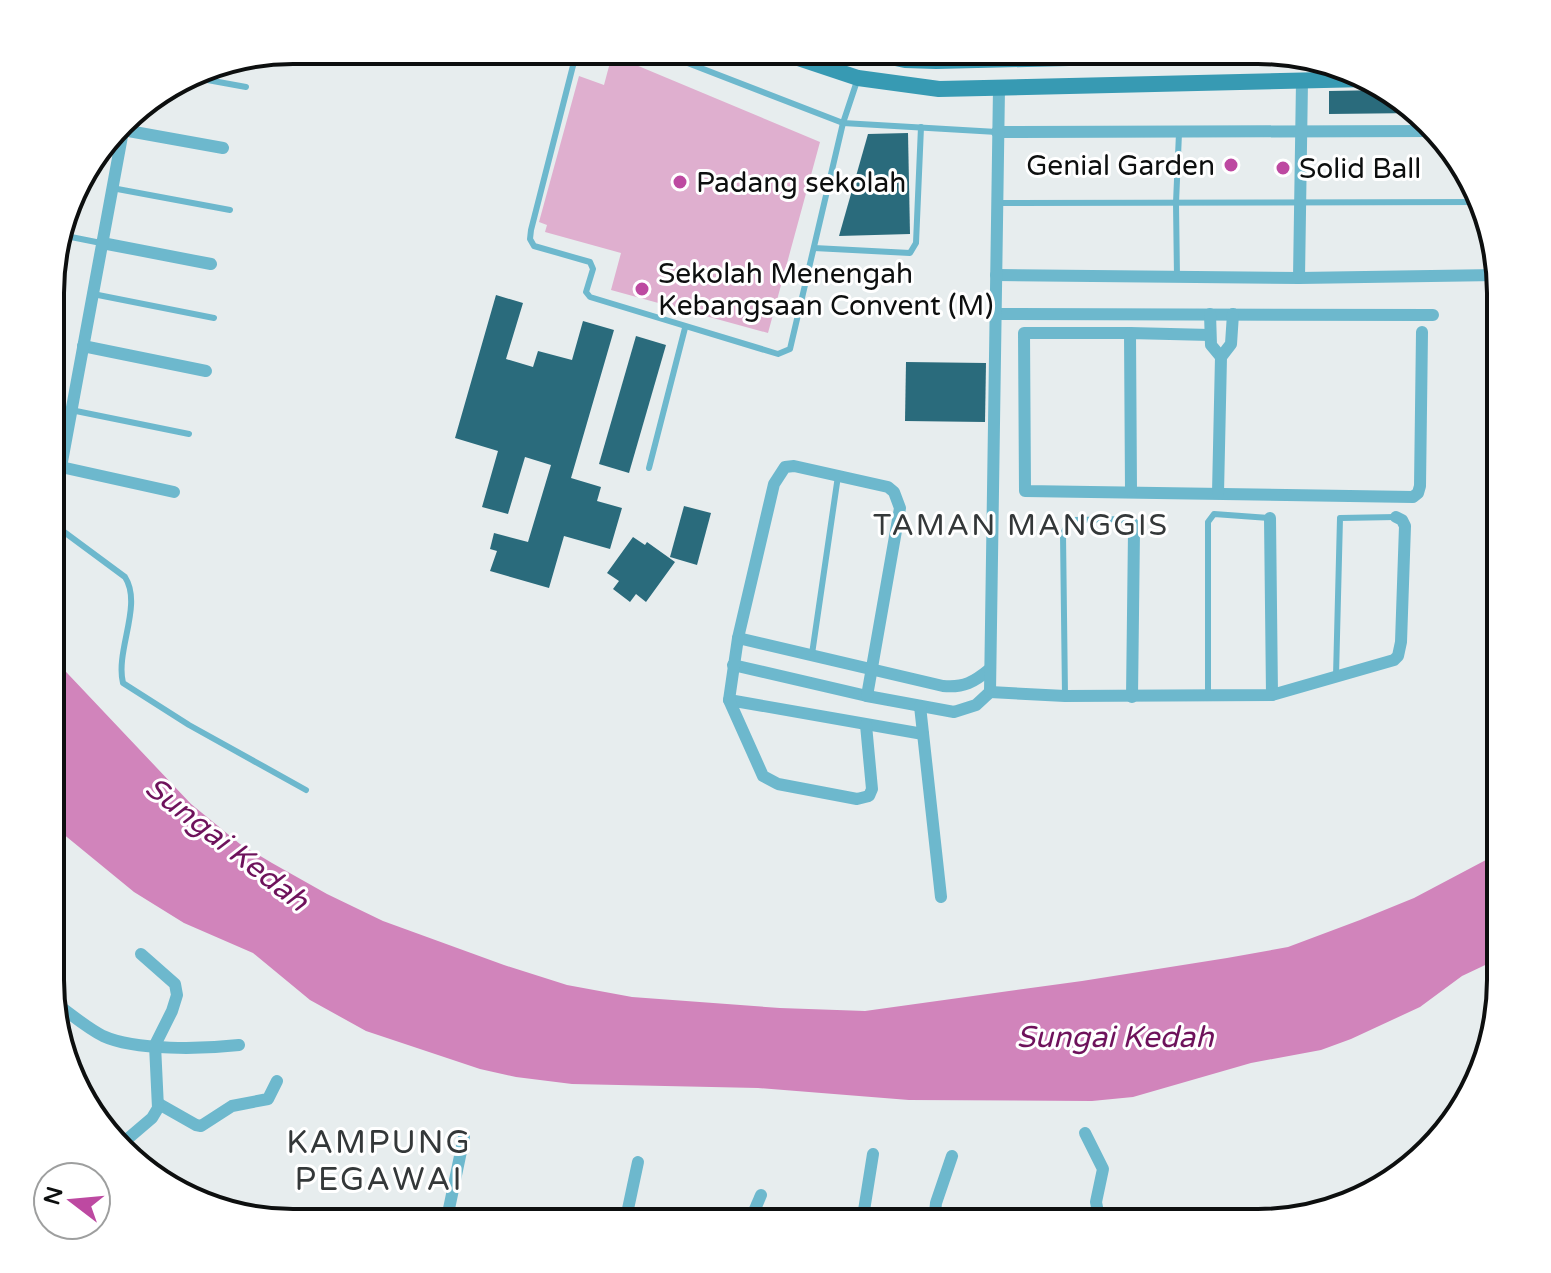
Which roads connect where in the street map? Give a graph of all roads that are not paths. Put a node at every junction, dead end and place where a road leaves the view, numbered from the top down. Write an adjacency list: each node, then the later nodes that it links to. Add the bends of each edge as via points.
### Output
1 (574, 64): 39 (lane, via 530,239 534,246 590,262 590,297)
2 (690, 64): 10 (lane)
3 (816, 64): 4 (main road)
4 (858, 78): 9 (main road, via 939,89); 10 (lane)
5 (208, 80): 8 (lane)
6 (1341, 80): 7 (main road)
7 (1302, 81): 9 (main road); 15 (street)
8 (246, 87)
9 (999, 88): 14 (street)
10 (843, 123): 11 (lane); 27 (lane)
11 (921, 127): 14 (lane); 27 (lane, via 916,243 910,253)
12 (135, 128): 18 (street)
13 (1420, 131): 15 (street)
14 (997, 132): 16 (street); 21 (street)
15 (1301, 132): 16 (street); 23 (street)
16 (1179, 133): 22 (lane)
17 (121, 142): 19 (street)
18 (223, 148)
19 (112, 188): 24 (lane); 26 (street)
20 (1468, 202): 23 (lane)
21 (997, 203): 22 (lane); 29 (street)
22 (1176, 203): 23 (lane); 31 (lane)
23 (1300, 203): 32 (street)
24 (230, 210)
25 (71, 237): 26 (lane)
26 (102, 243): 28 (street); 33 (street)
27 (814, 248): 39 (lane, via 790,349 784,353)
28 (211, 264)
29 (996, 275): 31 (street); 34 (street)
30 (1487, 275): 32 (street)
31 (1177, 277): 32 (street)
32 (1299, 278)
33 (93, 294): 38 (lane); 43 (street)
34 (996, 314): 35 (street); 62 (street)
35 (1210, 314): 36 (street); 42 (street)
36 (1233, 314): 37 (street); 44 (street, via 1231,344)
37 (1433, 315)
38 (214, 318)
39 (685, 328): 50 (lane)
40 (1422, 332): 54 (street, via 1418,493 1413,497)
41 (1130, 333): 42 (street); 52 (street); 52 (street, via 1024,333 1025,491)
42 (1210, 335): 44 (street)
43 (83, 346): 45 (street); 46 (street)
44 (1221, 357): 54 (street)
45 (206, 371)
46 (71, 410): 47 (lane); 48 (street)
47 (189, 434)
48 (64, 450)
49 (64, 468): 53 (street)
50 (649, 468)
51 (838, 476): 59 (street, via 794,466 779,474); 60 (lane); 63 (street, via 888,487 900,508)
52 (1131, 491): 54 (street)
53 (174, 492)
54 (1218, 493)
55 (1396, 517): 64 (street, via 1405,526 1400,651 1394,660); 64 (lane, via 1340,518)
56 (1270, 518): 66 (street); 70 (lane, via 1214,514 1208,522)
57 (1126, 519): 68 (lane, via 1073,520 1063,534); 69 (street, via 1134,531)
58 (64, 532): 75 (lane, via 130,585 123,683)
59 (738, 638): 60 (street); 61 (street)
60 (812, 656): 63 (street)
61 (733, 665): 67 (street); 71 (street)
62 (990, 669): 63 (street, via 961,687); 65 (street)
63 (872, 670): 67 (street)
64 (1336, 676): 66 (street)
65 (990, 692): 68 (street); 72 (street, via 959,712)
66 (1272, 695): 70 (street)
67 (867, 696): 72 (street)
68 (1065, 696): 69 (street)
69 (1132, 697): 70 (street)
70 (1208, 697)
71 (729, 700): 73 (street); 73 (street, via 763,776 778,784 857,799 869,796 872,789)
72 (920, 706): 74 (street)
73 (866, 725): 74 (street)
74 (923, 734): 76 (street)
75 (306, 790)
76 (941, 897)
77 (141, 954): 79 (street, via 177,988)
78 (66, 1010): 79 (street, via 108,1038)
79 (155, 1045): 80 (street); 82 (street)
80 (239, 1045)
81 (277, 1081): 82 (street, via 268,1099 232,1106 201,1126)
82 (159, 1104): 85 (street, via 152,1118)
83 (1085, 1133): 95 (street, via 1103,1169)
84 (464, 1137): 90 (street)
85 (128, 1139)
86 (873, 1154): 93 (street)
87 (952, 1156): 94 (street)
88 (638, 1162): 91 (street)
89 (761, 1195): 92 (street)
90 (449, 1209)
91 (628, 1209)
92 (755, 1209)
93 (864, 1209)
94 (935, 1209)
95 (1097, 1209)

